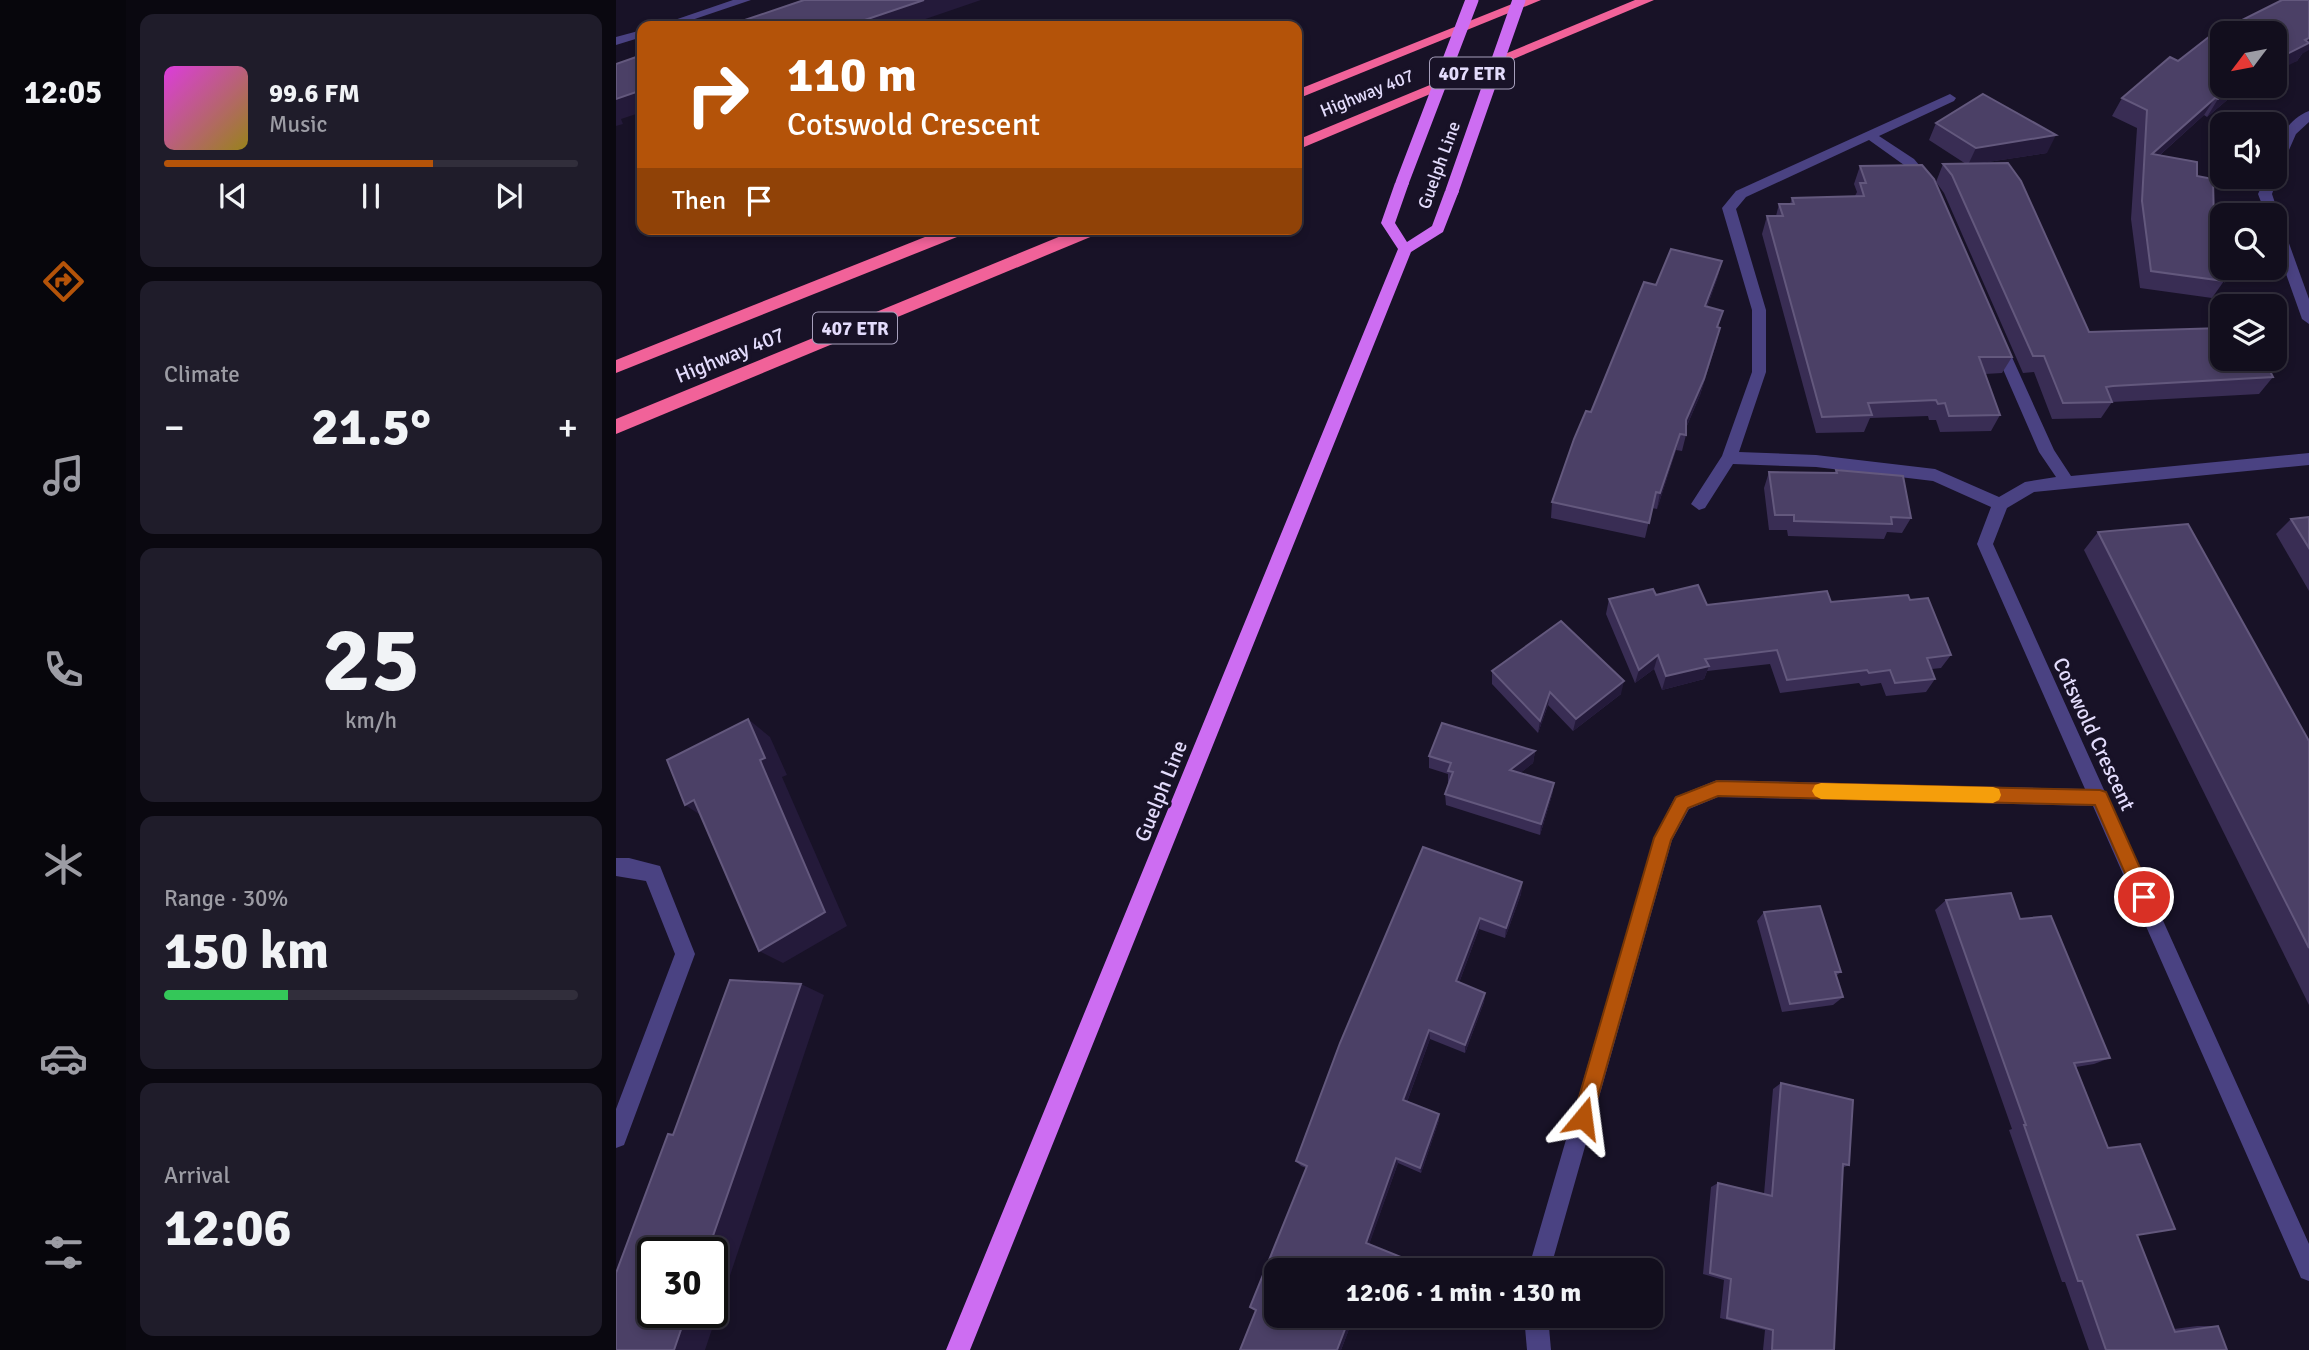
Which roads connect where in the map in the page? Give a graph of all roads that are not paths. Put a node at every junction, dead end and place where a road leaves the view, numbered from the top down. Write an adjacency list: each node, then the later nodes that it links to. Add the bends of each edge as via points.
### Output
1 (746, 0): 6 (street)
2 (1472, 0): 18 (main road, Guelph Line, bridge, via 1388,223)
3 (1519, 0): 18 (main road, Guelph Line, bridge, via 1438,229)
4 (1534, 0): 9 (highway, Highway 407 / 407 ETR)
5 (1647, 0): 14 (highway, Highway 407 / 407 ETR)
6 (679, 21)
7 (637, 35): 8 (street)
8 (616, 41)
9 (1302, 93)
10 (1950, 97): 12 (street)
11 (2309, 115): 13 (street)
12 (1870, 135): 15 (street, via 1909,162); 24 (street, via 1741,194 1729,208 1759,310 1759,372)
13 (2287, 139)
14 (1302, 143)
15 (1936, 194)
16 (946, 235): 22 (highway, Highway 407 / 407 ETR)
17 (1080, 235): 23 (highway, Highway 407 / 407 ETR)
18 (1405, 249): 35 (main road, Guelph Line)
19 (2287, 258): 20 (street)
20 (2309, 319)
21 (1993, 331): 26 (street, via 2047,453)
22 (616, 368)
23 (616, 427)
24 (1728, 458): 27 (street); 28 (street, via 1816,461 1936,475)
25 (2309, 459): 26 (street)
26 (2067, 482): 28 (street, via 2031,486)
27 (1699, 504)
28 (2000, 504): 29 (street, Cotswold Crescent, via 1984,544)
29 (2100, 798): 32 (street, via 1717,788 1682,803 1663,838); 33 (street, Cotswold Crescent)
30 (616, 867): 31 (street, via 653,873 685,954)
31 (616, 1137)
32 (1542, 1258)
33 (2309, 1270)
34 (1537, 1328): 36 (street)
35 (958, 1350)
36 (1539, 1350)

